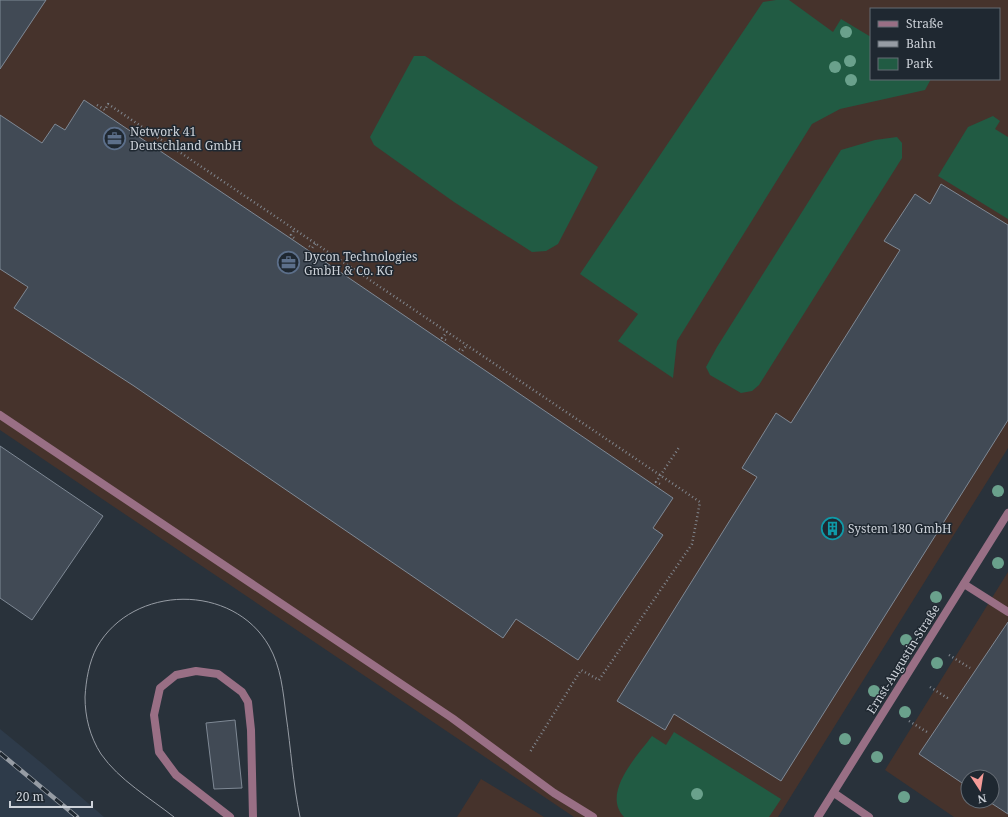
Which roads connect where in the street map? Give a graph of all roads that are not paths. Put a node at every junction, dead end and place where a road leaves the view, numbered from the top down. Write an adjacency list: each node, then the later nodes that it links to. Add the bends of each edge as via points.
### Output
1 (0, 414): 8 (street, via 452,718 554,793)
2 (1008, 513): 3 (street, Ernst-Augustin-Straße)
3 (964, 584): 4 (street); 5 (street, Ernst-Augustin-Straße)
4 (1008, 612)
5 (834, 793): 9 (street, Ernst-Augustin-Straße); 10 (street)
6 (230, 817): 7 (street, via 176,776 160,752 154,715 160,688 176,675 196,671 218,674 242,692 248,702)
7 (253, 817)
8 (593, 817)
9 (818, 817)
10 (869, 817)

